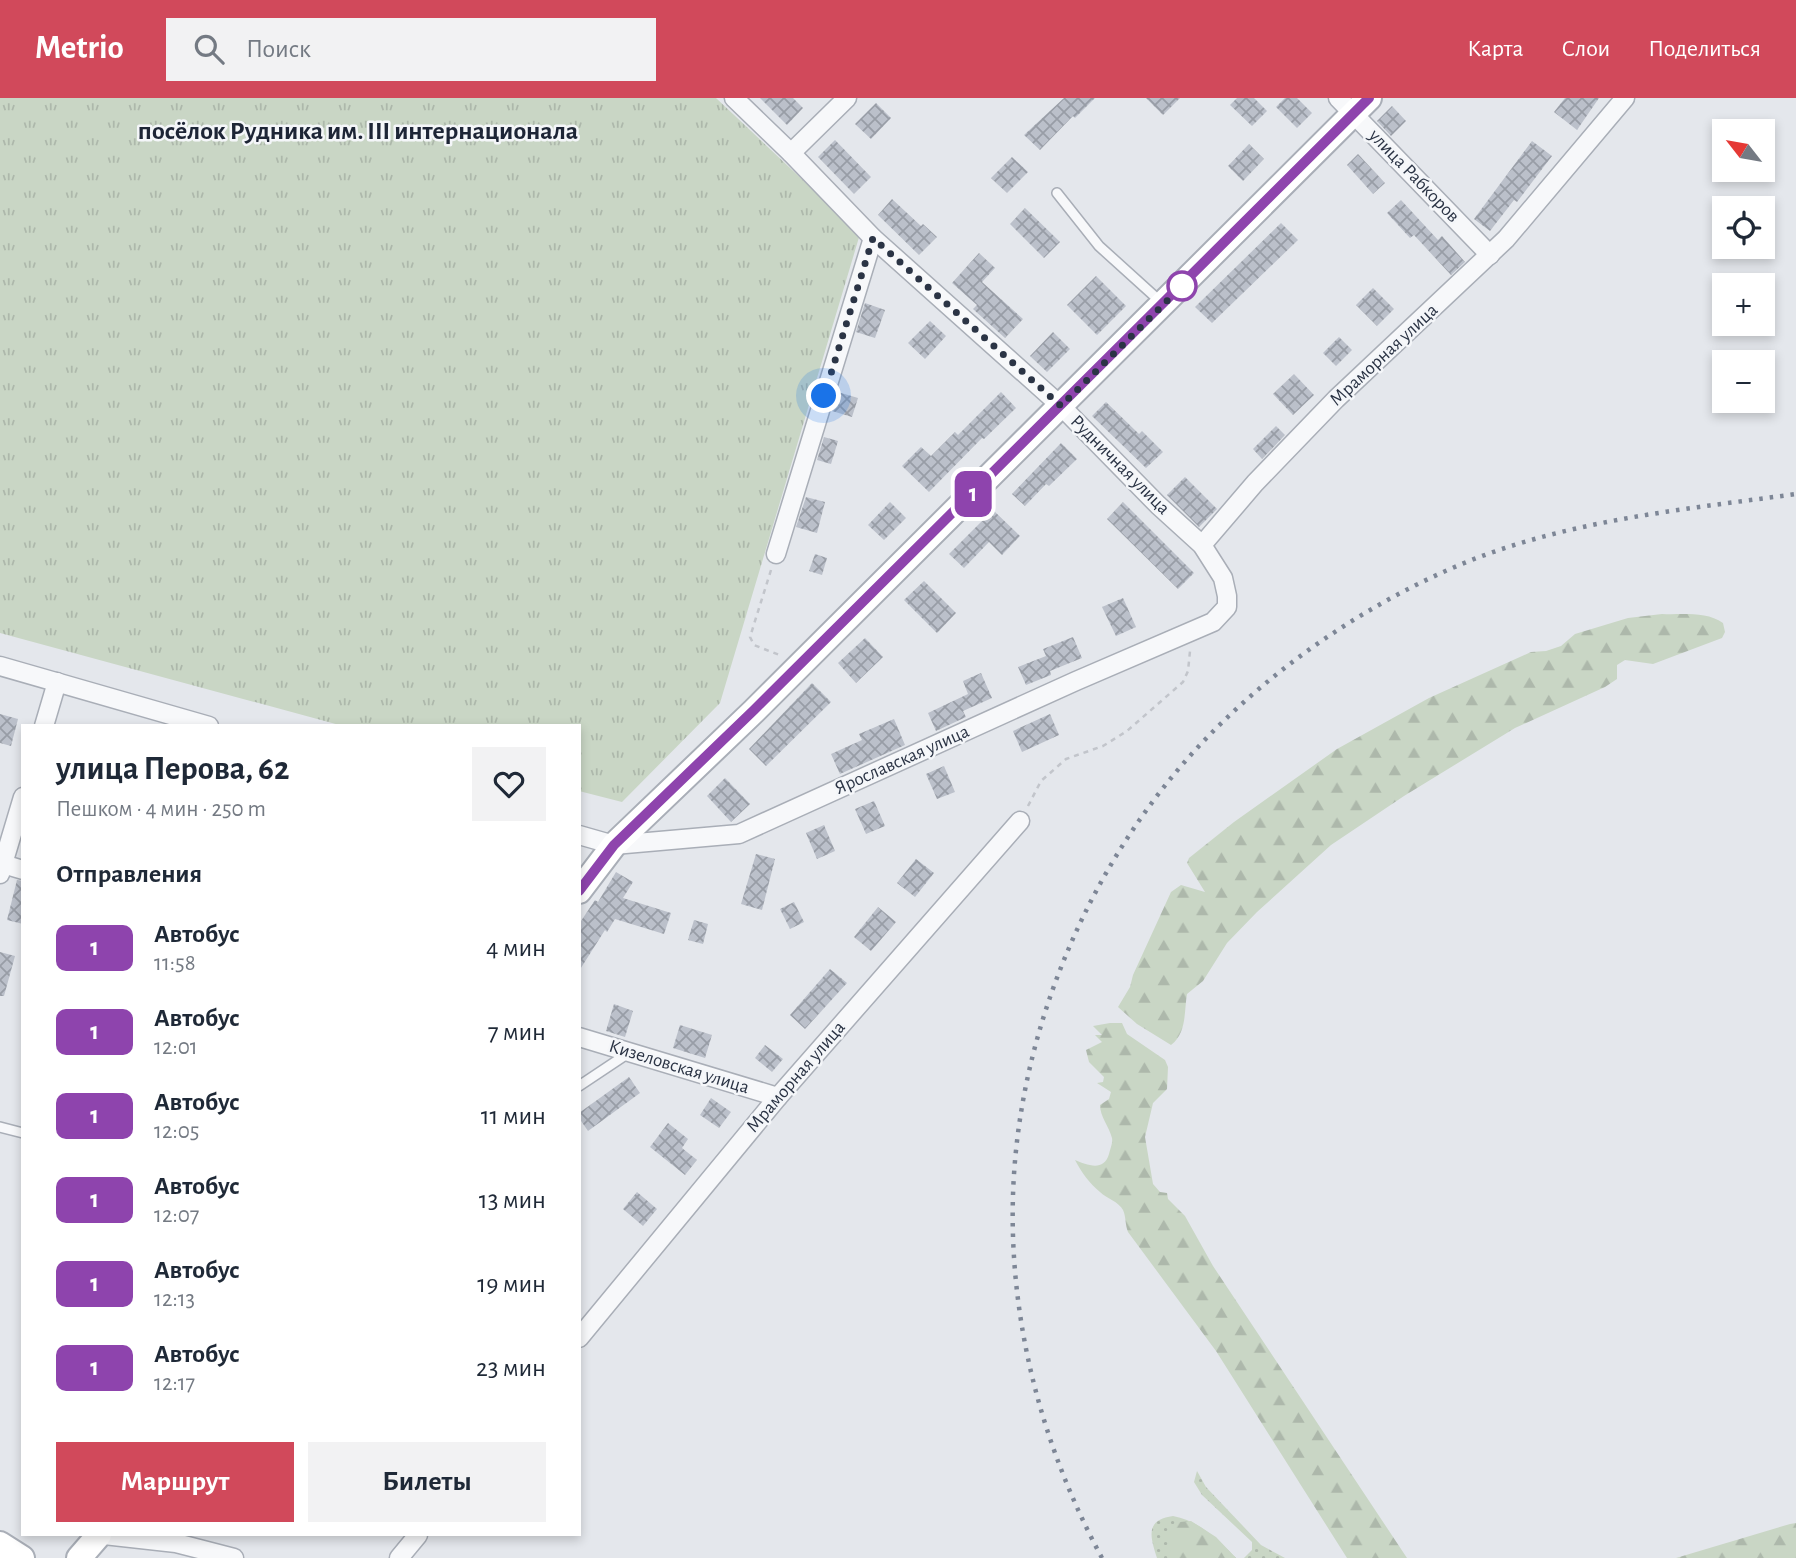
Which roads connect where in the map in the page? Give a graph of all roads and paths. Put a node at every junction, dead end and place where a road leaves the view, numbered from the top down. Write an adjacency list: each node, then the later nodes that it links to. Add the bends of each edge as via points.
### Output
1 (734, 98): 5 (street, Рудничная улица)
2 (846, 98): 5 (street)
3 (1625, 98): 8 (street, Мраморная улица)
4 (1354, 103): 8 (street, улица Рабкоров); 9 (main road)
5 (791, 153): 7 (street, Рудничная улица)
6 (1057, 193): 9 (lane, via 1099,246)
7 (873, 238): 10 (street, Рудничная улица); 12 (street)
8 (1490, 255): 11 (street, Мраморная улица, via 1336,399)
9 (1164, 304): 10 (main road)
10 (1061, 406): 11 (street, Рудничная улица); 22 (main road)
11 (1202, 545): 13 (street, Ярославская улица, via 1217,567 1227,607 1213,622)
12 (776, 554): 14 (path, via 750,637 754,645)
13 (1195, 630): 20 (path, via 1183,682 1127,731 1103,746 1066,759 1041,782); 22 (street, Ярославская улица, via 739,834)
14 (782, 656)
15 (0, 666): 16 (street)
16 (57, 682): 17 (street); 18 (street)
17 (45, 724)
18 (202, 724)
19 (21, 803): 23 (street)
20 (1020, 821): 29 (street, Мраморная улица)
21 (581, 836): 22 (street, Ярославская улица)
22 (614, 845): 25 (main road)
23 (1, 867): 24 (street)
24 (21, 870)
25 (581, 888)
26 (581, 1038): 27 (street, Кизеловская улица)
27 (630, 1052): 28 (lane); 29 (street, Кизеловская улица)
28 (581, 1085)
29 (778, 1097): 32 (street, Мраморная улица)
30 (0, 1127): 31 (lane)
31 (21, 1132)
32 (581, 1336)
33 (100, 1536): 38 (main road)
34 (109, 1536): 39 (street, via 176,1544)
35 (417, 1536): 40 (street)
36 (0, 1544): 37 (main road)
37 (22, 1558)
38 (79, 1558)
39 (234, 1558)
40 (400, 1558)

